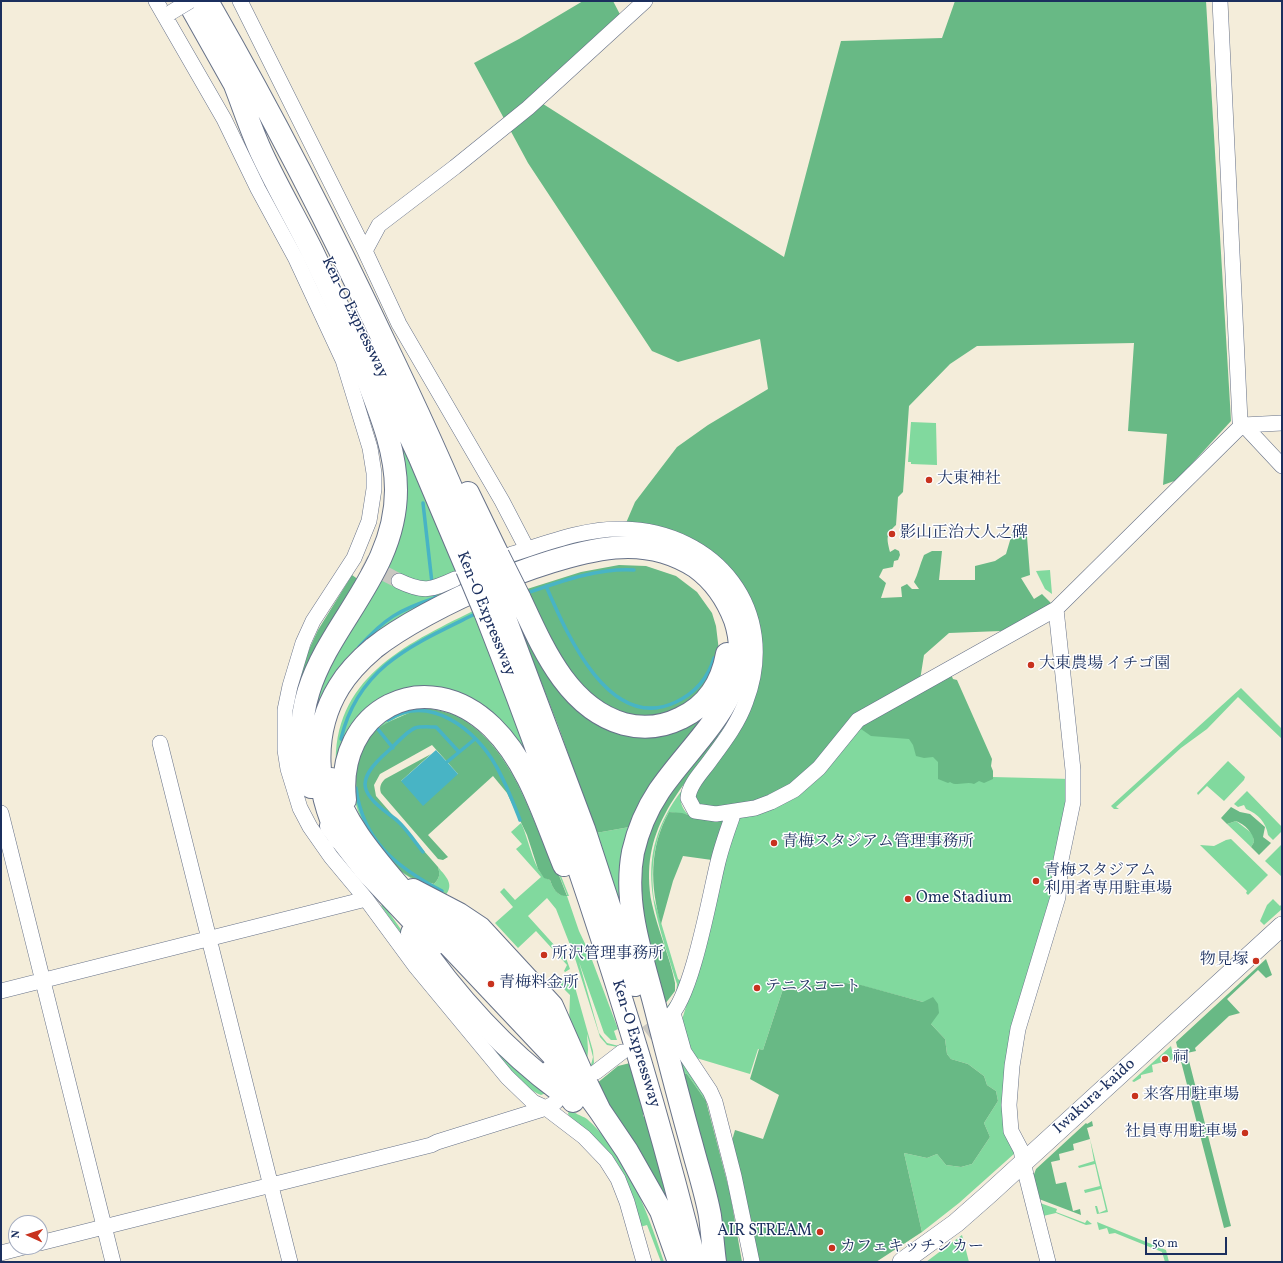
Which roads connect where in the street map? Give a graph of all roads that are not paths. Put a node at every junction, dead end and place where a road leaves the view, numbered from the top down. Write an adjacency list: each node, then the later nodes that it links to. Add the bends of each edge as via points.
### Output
1 (156, 1): 7 (street)
2 (189, 1): 7 (street, bridge); 8 (highway, Ken-O Expressway)
3 (207, 1): 14 (highway, Ken-O Expressway, via 302,175 377,326 423,407)
4 (240, 1): 9 (street)
5 (645, 1): 9 (street, via 528,108 379,225)
6 (1220, 1): 11 (street, via 1240,421)
7 (167, 15): 23 (street, via 296,259 343,360 370,448 374,473 372,508 359,560 313,621 303,643 285,710 285,750 293,789 310,827 331,857)
8 (235, 85): 14 (highway, Ken-O Expressway, via 343,292 420,458); 22 (highway, via 262,154 312,251 354,345 387,433 394,466 394,512 383,551 366,586 321,658 304,713 302,744 307,776 322,813)
9 (365, 251): 13 (street, via 399,324 502,501)
10 (1282, 423): 11 (street)
11 (1243, 425): 12 (street); 17 (street)
12 (1282, 466)
13 (527, 549): 14 (street); 19 (street, via 593,531 638,530 668,536 687,544 714,561 731,578 752,622 755,652 753,678 736,724 692,786 688,798 692,808 700,812)
14 (483, 564): 15 (street, via 427,590 414,588); 16 (highway, Ken-O Expressway, bridge); 16 (highway, bridge)
15 (400, 581)
16 (501, 605): 21 (highway, via 545,651 564,680 587,704 617,721 647,726 676,721 704,702 723,673 727,644 719,610 699,583 675,567 646,558 608,559 572,566 523,583 468,605 409,636 377,658 354,682 340,705 332,730 329,757 333,787); 31 (highway, Ken-O Expressway, via 531,730 576,858); 44 (highway, Ken-O Expressway, via 564,774 620,939 659,1066)
17 (1056, 609): 19 (street, via 861,718 852,725 819,768 794,790 763,805); 34 (street, via 1074,788 1061,860 1058,897 1020,1018 1013,1054 1010,1123 1013,1138 1021,1150)
18 (160, 743): 26 (street)
19 (734, 812): 45 (street, via 721,851 704,926 687,983 671,1015 684,1052 715,1102)
20 (1, 813): 27 (street)
21 (348, 818): 23 (highway, via 371,854); 31 (highway, via 344,780 348,754 360,731 371,718 385,708 414,698 443,699 468,708 492,727 510,749 531,785 586,922)
22 (339, 838): 23 (highway); 44 (highway, via 321,790 319,752 322,728 331,702 345,678 385,640 436,610 491,584 548,563 595,550 627,547 662,552 687,562 714,583 726,601 736,626 740,651 735,680 729,697 713,724 670,776 648,808 636,842 630,882 635,930 707,1201)
23 (387, 888): 24 (highway); 26 (street); 32 (highway, via 397,910 496,1022); 32 (highway, via 531,1047); 32 (street, via 416,967 508,1077 533,1102); 33 (highway, via 401,890 426,912 448,944 582,1086)
24 (431, 902): 30 (highway, via 482,943 564,1034); 30 (highway, via 439,924)
25 (1282, 926): 34 (main road, Iwakura-kaido)
26 (210, 940): 27 (street); 35 (street)
27 (42, 981): 28 (street); 36 (street)
28 (1, 991)
29 (622, 1052): 30 (street)
30 (585, 1069): 33 (highway)
31 (649, 1091): 43 (highway, Ken-O Expressway)
32 (559, 1104): 35 (street, via 430,1145); 40 (street, via 612,1169 632,1216); 41 (highway, via 598,1122 629,1165 649,1205)
33 (600, 1110): 42 (highway, via 661,1211)
34 (1024, 1162): 46 (main road, Iwakura-kaido, via 956,1223); 47 (street)
35 (272, 1186): 36 (street); 39 (street)
36 (104, 1227): 37 (street); 38 (street)
37 (48, 1241)
38 (112, 1262)
39 (290, 1262)
40 (644, 1262)
41 (669, 1262)
42 (678, 1262)
43 (696, 1262)
44 (713, 1262)
45 (752, 1262)
46 (902, 1262)
47 (1048, 1262)

